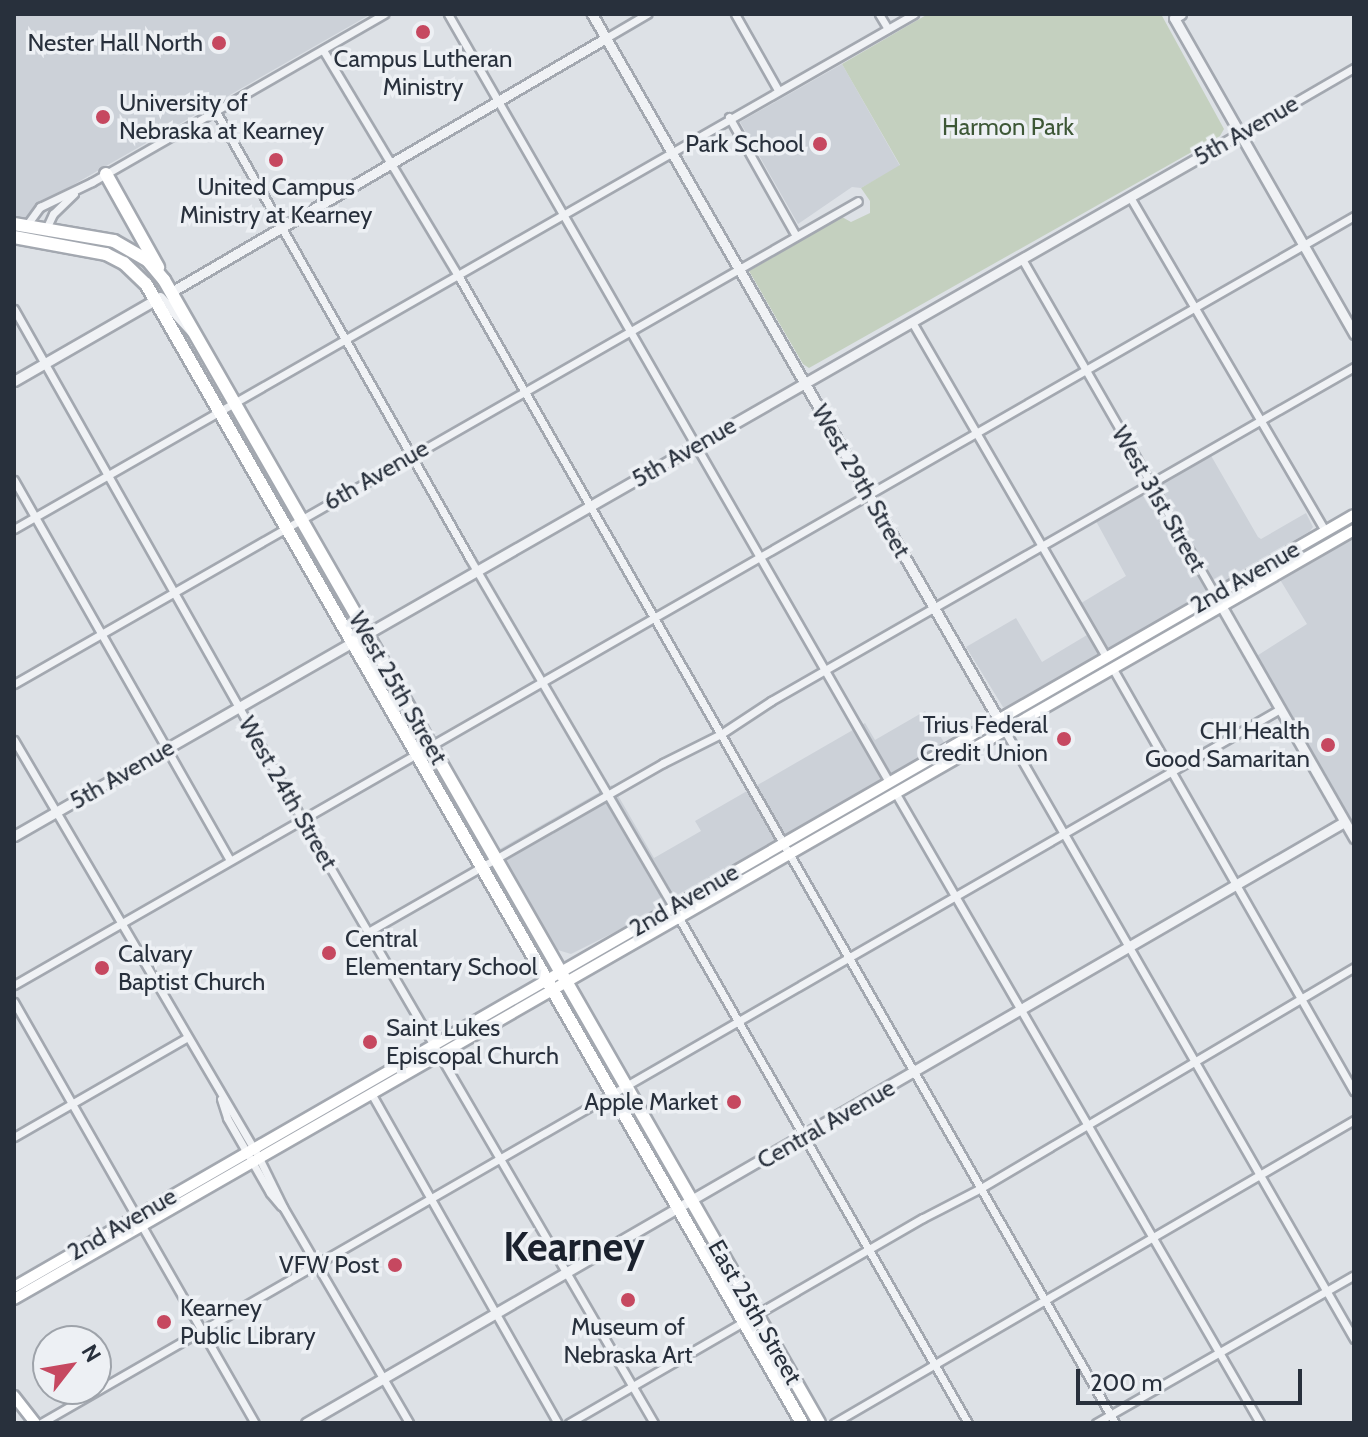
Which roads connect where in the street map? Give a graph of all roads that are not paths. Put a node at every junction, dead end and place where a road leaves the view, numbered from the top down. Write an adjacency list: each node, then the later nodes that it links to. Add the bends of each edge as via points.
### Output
1 (384, 14): 11 (street)
2 (448, 14): 14 (street)
3 (592, 14): 10 (street, West 29th Street)
4 (647, 14): 10 (street)
5 (735, 14): 13 (street)
6 (879, 14): 9 (street)
7 (914, 14): 9 (street)
8 (1176, 15): 17 (street)
9 (888, 29): 13 (street)
10 (606, 38): 14 (street); 18 (street, West 29th Street)
11 (323, 50): 15 (street); 19 (street)
12 (1354, 68): 17 (street, 5th Avenue)
13 (778, 90): 16 (street)
14 (497, 100): 19 (street); 24 (street)
15 (216, 112): 20 (street); 26 (street)
16 (729, 117): 18 (street); 29 (street)
17 (1240, 134): 22 (street, 5th Avenue); 30 (street)
18 (672, 152): 24 (street); 32 (street, West 29th Street)
19 (391, 164): 26 (street); 33 (street)
20 (106, 174): 21 (street); 34 (main road)
21 (80, 189): 27 (street, via 53,214); 28 (street, via 40,207)
22 (1130, 197): 31 (street, 5th Avenue); 36 (street)
23 (858, 201): 29 (street, 6th Avenue)
24 (563, 214): 33 (street); 39 (street)
25 (1354, 216): 30 (street)
26 (281, 227): 34 (street); 42 (street)
27 (52, 230): 28 (main road, via 35,237); 34 (main road, West 25th Street, via 114,241 134,250)
28 (18, 231): 35 (main road, West 25th Street, via 124,263)
29 (795, 234): 32 (street, 6th Avenue)
30 (1303, 245): 36 (street); 40 (street)
31 (1022, 259): 38 (street, 5th Avenue); 45 (street, West 31st Street)
32 (738, 267): 39 (street, 6th Avenue); 47 (street, West 29th Street)
33 (459, 277): 42 (street); 48 (street)
34 (168, 286): 41 (main road, West 25th Street)
35 (155, 300): 41 (street, via 164,299); 43 (street); 50 (main road, West 25th Street)
36 (1194, 308): 45 (street); 51 (street)
37 (14, 309): 43 (street, West 24th Street)
38 (912, 322): 47 (street, 5th Avenue); 52 (street)
39 (629, 330): 48 (street, 6th Avenue); 53 (street)
40 (1354, 334)
41 (196, 336): 49 (main road, West 25th Street)
42 (348, 340): 49 (street); 54 (street)
43 (45, 363): 46 (street); 55 (street, West 24th Street)
44 (1354, 367): 51 (street)
45 (1086, 370): 52 (street); 57 (street, West 31st Street)
46 (14, 381)
47 (804, 382): 53 (street, 5th Avenue); 58 (street, West 29th Street)
48 (523, 390): 54 (street, 6th Avenue); 59 (street)
49 (234, 402): 50 (street); 62 (main road, West 25th Street)
50 (219, 411): 55 (street); 63 (main road, West 25th Street)
51 (1261, 421): 57 (street); 66 (street)
52 (976, 433): 58 (street); 67 (street)
53 (696, 446): 59 (street, 5th Avenue); 68 (street)
54 (412, 455): 62 (street, 6th Avenue); 69 (street)
55 (107, 475): 61 (street); 70 (street, West 24th Street)
56 (14, 480): 61 (street)
57 (1151, 484): 67 (street); 71 (street, West 31st Street)
58 (869, 495): 68 (street); 72 (street, West 29th Street)
59 (589, 507): 69 (street, 5th Avenue); 74 (street)
60 (1354, 515): 66 (main road, 2nd Avenue)
61 (35, 517): 64 (street); 75 (street)
62 (301, 519): 63 (street, 6th Avenue); 76 (main road, West 25th Street)
63 (286, 527): 70 (street, 6th Avenue); 77 (main road, West 25th Street)
64 (14, 529)
65 (1354, 530): 73 (main road, 2nd Avenue)
66 (1325, 531): 71 (main road, 2nd Avenue)
67 (1041, 546): 72 (street); 78 (street)
68 (760, 558): 74 (street); 80 (street)
69 (477, 571): 76 (street, 5th Avenue); 81 (street)
70 (173, 592): 75 (street, 6th Avenue); 83 (street, West 24th Street)
71 (1215, 595): 73 (street, West 31st Street); 78 (main road, 2nd Avenue)
72 (934, 607): 80 (street); 85 (street, West 29th Street)
73 (1221, 607): 79 (main road, 2nd Avenue); 84 (street, West 31st Street)
74 (654, 619): 81 (street); 87 (street)
75 (102, 633): 82 (street, 6th Avenue); 90 (street)
76 (367, 634): 77 (street, 5th Avenue); 89 (main road, West 25th Street)
77 (352, 642): 83 (street, 5th Avenue); 91 (main road, West 25th Street)
78 (1106, 657): 85 (main road, 2nd Avenue)
79 (1113, 669): 86 (main road, 2nd Avenue); 92 (street)
80 (824, 670): 87 (street); 93 (street)
81 (542, 683): 89 (street); 95 (street)
82 (14, 684)
83 (239, 707): 90 (street, 5th Avenue); 97 (street, West 24th Street)
84 (1280, 709): 92 (street); 98 (street, West 31st Street)
85 (998, 719): 86 (street, West 29th Street); 93 (main road, 2nd Avenue)
86 (1005, 731): 94 (main road, 2nd Avenue); 99 (street, West 29th Street)
87 (721, 734): 95 (street); 102 (street)
88 (14, 740): 96 (street)
89 (431, 746): 91 (street); 104 (main road, West 25th Street)
90 (167, 748): 96 (street, 5th Avenue); 105 (street)
91 (417, 754): 97 (street); 106 (main road, West 25th Street)
92 (1170, 771): 99 (street); 107 (street)
93 (889, 782): 102 (main road, 2nd Avenue)
94 (896, 794): 103 (main road, 2nd Avenue); 108 (street)
95 (607, 795): 104 (street); 109 (street)
96 (56, 812): 100 (street, 5th Avenue); 111 (street)
97 (302, 819): 105 (street); 112 (street, West 24th Street)
98 (1344, 822): 101 (street, West 31st Street); 107 (street, Central Avenue)
99 (1064, 834): 108 (street); 113 (street, West 29th Street)
100 (14, 836)
101 (1354, 838)
102 (781, 844): 103 (street); 109 (main road, 2nd Avenue)
103 (788, 855): 110 (main road, 2nd Avenue); 114 (street)
104 (496, 859): 106 (street); 116 (main road, West 25th Street)
105 (230, 860): 111 (street)
106 (482, 867): 112 (street); 118 (main road, West 25th Street)
107 (1236, 885): 113 (street, Central Avenue); 119 (street)
108 (954, 894): 114 (street); 121 (street)
109 (673, 907): 116 (main road, 2nd Avenue)
110 (679, 918): 116 (main road, 2nd Avenue); 122 (street)
111 (120, 924): 117 (street); 123 (street)
112 (368, 932): 124 (street, West 24th Street)
113 (1129, 948): 121 (street, Central Avenue); 126 (street, West 29th Street)
114 (849, 960): 122 (street); 127 (street)
115 (1354, 967): 119 (street)
116 (563, 977): 118 (main road, 2nd Avenue); 129 (main road, West 25th Street)
117 (14, 985)
118 (550, 985): 124 (main road, 2nd Avenue); 125 (main road, 2nd Avenue); 131 (main road, West 25th Street)
119 (1301, 998): 126 (street); 130 (street)
120 (14, 1002): 133 (street)
121 (1020, 1010): 127 (street, Central Avenue); 135 (street)
122 (736, 1022): 129 (street); 136 (street)
123 (186, 1038): 133 (street); 138 (street)
124 (434, 1044): 125 (street, West 24th Street); 128 (main road, 2nd Avenue)
125 (440, 1055): 132 (main road, 2nd Avenue); 139 (street, West 24th Street)
126 (1196, 1062): 135 (street); 140 (street, West 29th Street)
127 (913, 1073): 136 (street, Central Avenue); 141 (street)
128 (366, 1084): 132 (street); 138 (main road, 2nd Avenue)
129 (625, 1085): 131 (street); 143 (main road, West 25th Street)
130 (1354, 1091)
131 (612, 1093): 139 (street); 144 (main road, West 25th Street)
132 (372, 1094): 138 (main road, 2nd Avenue); 142 (street)
133 (72, 1103): 137 (street); 145 (street)
134 (1354, 1120): 140 (street)
135 (1085, 1123): 141 (street); 147 (street)
136 (803, 1135): 143 (street, Central Avenue); 148 (street)
137 (14, 1137)
138 (253, 1155): 145 (main road, 2nd Avenue); 149 (street, via 270,1193)
139 (499, 1157): 142 (street); 150 (street, West 24th Street)
140 (1261, 1176): 147 (street); 153 (street, West 29th Street)
141 (981, 1188): 148 (street); 155 (street)
142 (429, 1198): 149 (street); 156 (street)
143 (691, 1202): 144 (street, Central Avenue); 157 (main road, East 25th Street)
144 (678, 1209): 150 (street, Central Avenue); 158 (main road, East 25th Street)
145 (139, 1221): 146 (main road, 2nd Avenue); 159 (street)
146 (115, 1235): 152 (main road, 2nd Avenue); 154 (main road, 2nd Avenue)
147 (1150, 1237): 155 (street); 161 (street)
148 (870, 1251): 157 (street); 162 (street)
149 (315, 1264): 159 (street); 163 (street)
150 (567, 1273): 156 (street, Central Avenue); 164 (street, West 24th Street)
151 (1354, 1275): 153 (street)
152 (14, 1287)
153 (1326, 1291): 160 (street, West 29th Street); 161 (street)
154 (14, 1299)
155 (1046, 1303): 162 (street); 166 (street)
156 (496, 1314): 163 (street, Central Avenue); 171 (street)
157 (756, 1314): 158 (street); 175 (main road, East 25th Street)
158 (743, 1322): 164 (street); 174 (main road, East 25th Street)
159 (201, 1330): 167 (street); 168 (street)
160 (1354, 1339)
161 (1220, 1352): 166 (street); 179 (street)
162 (934, 1365): 176 (street); 177 (street)
163 (383, 1378): 169 (street, Central Avenue); 170 (street)
164 (632, 1386): 172 (street); 173 (street, West 24th Street)
165 (14, 1396): 167 (main road)
166 (1113, 1420): 178 (street)
167 (38, 1423)
168 (255, 1423)
169 (306, 1423)
170 (409, 1423)
171 (558, 1423)
172 (569, 1423)
173 (654, 1423)
174 (802, 1423)
175 (819, 1423)
176 (834, 1423)
177 (968, 1423)
178 (1096, 1423)
179 (1260, 1423)

